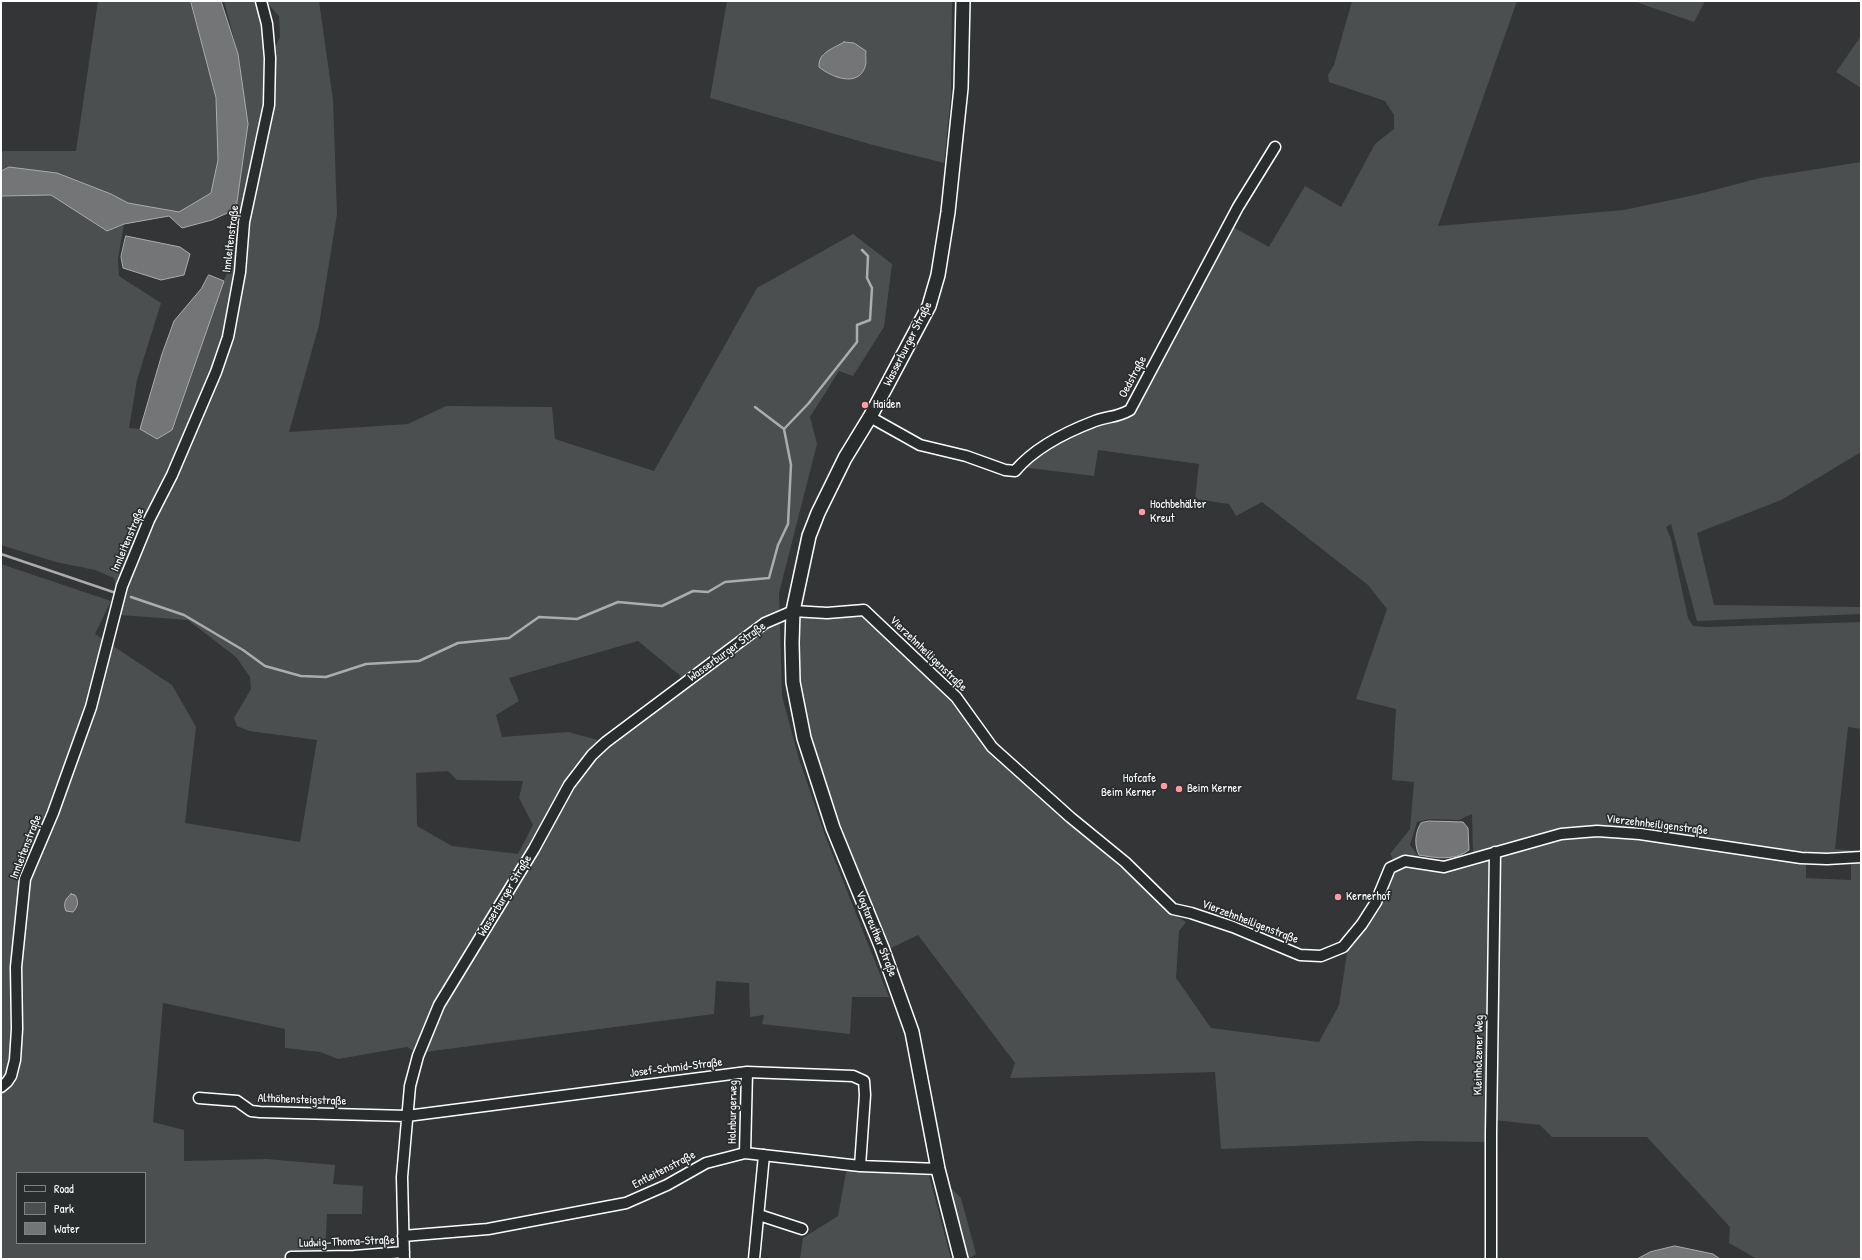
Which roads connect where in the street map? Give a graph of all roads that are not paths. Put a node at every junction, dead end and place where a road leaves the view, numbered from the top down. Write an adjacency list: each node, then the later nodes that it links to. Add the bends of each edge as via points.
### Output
1 (261, 1): 9 (street, Innleitenstraße, via 267,24 270,58 269,105 244,222 240,272 228,337 216,372 122,586 91,707 53,813 25,879 16,967 15,1060 7,1082)
2 (963, 1): 4 (main road, Wasserburger Straße, via 961,88 948,212 938,275 928,306)
3 (1275, 147): 4 (street, Oedstraße, via 1238,207 1130,410 1118,417 1097,421 1052,441 1015,471 920,445)
4 (870, 417): 5 (main road, Wasserburger Straße, via 845,458 818,512 809,536)
5 (793, 611): 6 (street, Vierzehnheiligenstraße, via 828,613 864,610 956,697 992,747 1070,817 1126,862 1173,909 1233,927 1300,955 1321,956 1343,948 1376,902 1390,868 1405,861 1444,867); 11 (street, Wasserburger Straße, via 765,623 592,754 569,785 534,849 439,1005 418,1056 410,1086); 15 (main road, Vogtareuther Straße, via 793,682 804,738 833,828 903,1003 913,1039)
6 (1495, 852): 7 (street, Vierzehnheiligenstraße, via 1561,834 1596,831 1640,834 1801,858); 24 (street, Kleinholzener Weg)
7 (1861, 857)
8 (747, 1072): 11 (street, Josef-Schmid-Straße); 12 (street, Holnburgerweg); 14 (street, Josef-Schmid-Straße, via 853,1076 864,1081)
9 (1, 1087)
10 (199, 1098): 11 (street, Althöhensteigstraße, via 237,1101 251,1111 260,1112)
11 (408, 1116): 18 (street, Wasserburger Straße, via 402,1177)
12 (745, 1153): 13 (street, Entleitenstraße); 18 (street, Entleitenstraße, via 706,1163 667,1186 626,1203 488,1229)
13 (764, 1155): 14 (street, Entleitenstraße); 16 (street)
14 (860, 1166): 15 (street, Entleitenstraße)
15 (938, 1169): 23 (main road, Vogtareuther Straße)
16 (759, 1215): 17 (street); 22 (street)
17 (802, 1229)
18 (403, 1236): 19 (street, Wasserburger Straße)
19 (404, 1256): 21 (street, Ludwig-Thoma-Straße)
20 (291, 1257): 21 (street, Ludwig-Thoma-Straße)
21 (354, 1258)
22 (754, 1259)
23 (961, 1259)
24 (1491, 1259)

